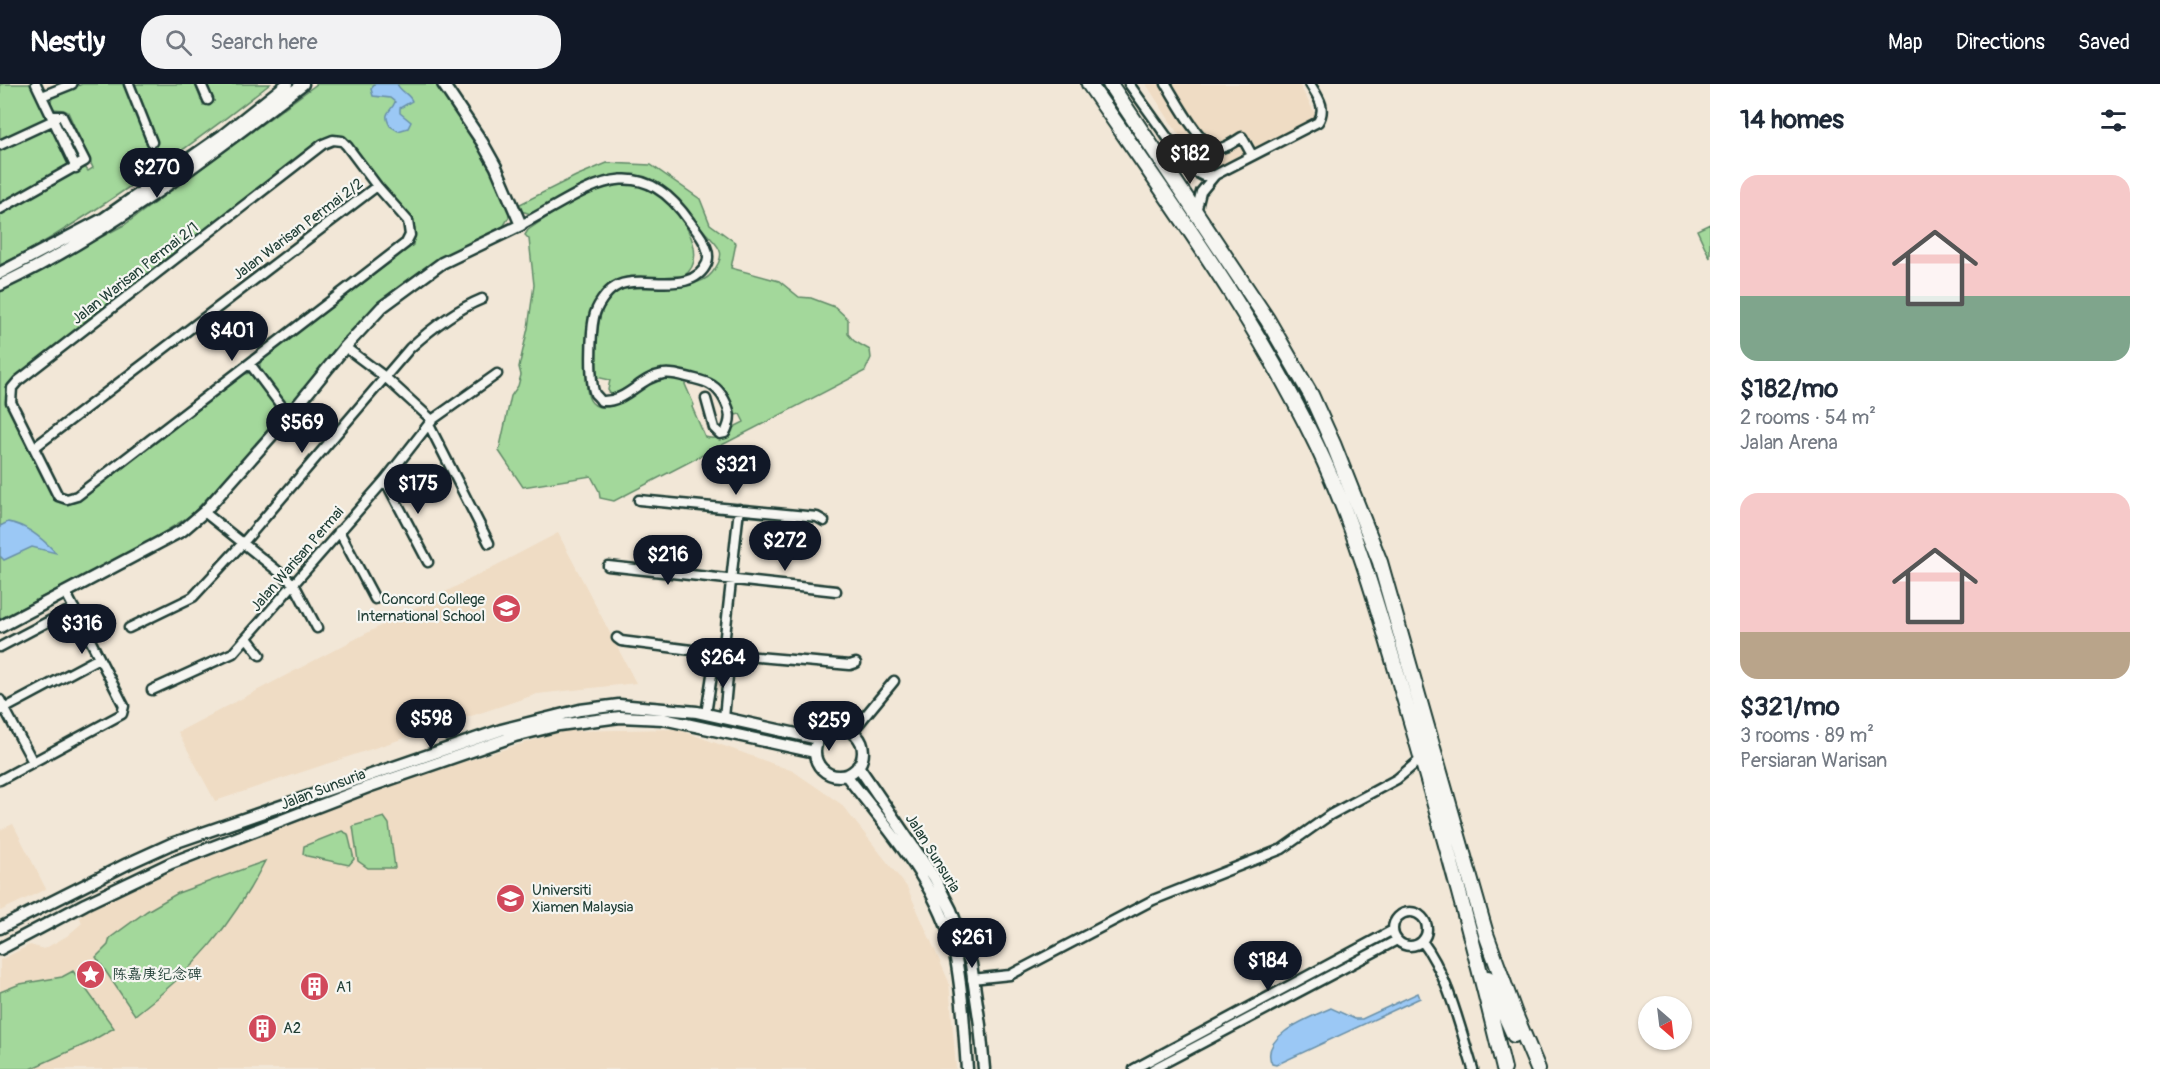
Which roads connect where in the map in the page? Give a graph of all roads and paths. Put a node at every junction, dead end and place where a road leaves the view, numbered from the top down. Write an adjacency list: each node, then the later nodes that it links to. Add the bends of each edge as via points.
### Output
1 (36, 84): 14 (street)
2 (72, 84): 14 (street)
3 (129, 84): 18 (street)
4 (201, 84): 15 (street)
5 (287, 84): 26 (street, via 223,135 103,219)
6 (303, 84): 27 (street, via 121,216)
7 (443, 84): 25 (street, via 496,167)
8 (1084, 84): 16 (highway)
9 (1089, 84): 16 (highway)
10 (1112, 84): 24 (highway)
11 (1129, 84): 21 (street, via 1190,169 1203,176)
12 (1166, 84): 20 (street, via 1204,141 1216,148 1242,137)
13 (1310, 84): 20 (street, via 1322,106 1318,122)
14 (42, 96): 17 (street)
15 (208, 100)
16 (1103, 104): 72 (highway, via 1252,324 1317,446 1361,555)
17 (53, 118): 19 (street); 23 (street, via 62,116 85,161)
18 (152, 142)
19 (0, 145)
20 (1252, 155): 21 (street)
21 (1215, 175): 24 (street, via 1201,192)
22 (377, 186): 30 (street, via 408,221 410,235 406,243); 36 (street, Jalan Warisan Permai 2/2); 36 (street, Jalan Warisan Permai 2/1, via 342,141 323,144 18,381 12,388 11,402)
23 (0, 208)
24 (1195, 213): 93 (highway, via 1267,319 1311,395 1353,493 1380,562 1486,934)
25 (521, 225): 29 (street, via 429,271 382,307); 33 (street, via 576,193 612,180 650,184 677,205 698,233 708,260 694,277 614,287 594,315 591,380 595,394 611,402 661,374 706,382 716,387 731,414 725,433 714,428)
26 (0, 273)
27 (0, 285)
28 (482, 299): 32 (street, via 430,330)
29 (345, 346): 32 (street); 34 (street)
30 (250, 364): 34 (street); 36 (street, via 77,496 58,496)
31 (497, 374): 35 (street, Jalan Warisan Permai)
32 (385, 377): 35 (street); 43 (street)
33 (706, 399)
34 (288, 416): 40 (street)
35 (431, 422): 37 (street, Jalan Warisan Permai); 44 (street)
36 (35, 447)
37 (385, 480): 42 (street, Jalan Warisan Permai); 45 (street)
38 (639, 500): 39 (street)
39 (739, 509): 41 (street); 47 (street)
40 (204, 512): 43 (street); 50 (street, via 166,540)
41 (824, 521)
42 (339, 531): 48 (street, Jalan Warisan Permai); 51 (street)
43 (243, 543): 48 (street); 54 (street, via 193,597)
44 (489, 543)
45 (428, 562)
46 (608, 566): 47 (street)
47 (731, 580): 49 (street); 59 (street)
48 (294, 584): 55 (street); 56 (street, Jalan Warisan Permai)
49 (836, 591)
50 (66, 593): 52 (street); 53 (street)
51 (375, 599)
52 (74, 608): 58 (street); 61 (street)
53 (0, 627)
54 (129, 628)
55 (317, 628)
56 (247, 638): 60 (street); 64 (street, Jalan Warisan Permai, via 233,653)
57 (616, 638): 59 (street)
58 (0, 647)
59 (723, 654): 62 (street); 67 (street, via 714,662); 68 (street, via 729,665)
60 (260, 655)
61 (99, 658): 66 (street); 73 (street, via 124,706 122,714)
62 (856, 663)
63 (894, 681): 69 (street)
64 (153, 690)
65 (0, 700): 66 (street)
66 (2, 710): 73 (street)
67 (706, 714): 68 (street, Jalan Sunsuria); 77 (street, Jalan Sunsuria, via 620,705 580,710 501,730 171,844)
68 (724, 718): 70 (street, Jalan Sunsuria)
69 (852, 732): 70 (street, via 838,728); 74 (street, via 863,752)
70 (819, 739): 71 (street)
71 (815, 752): 75 (street, via 825,771); 82 (street, Jalan Sunsuria, via 663,719 620,717 559,725 515,736 368,787 171,863)
72 (1422, 758): 81 (highway); 83 (street, via 1397,779 1330,815 1282,849 1153,900 1010,975)
73 (33, 762): 76 (street)
74 (858, 766): 75 (street); 83 (street, Jalan Sunsuria, via 939,885 967,951)
75 (846, 775): 85 (street, Jalan Sunsuria, via 902,847 942,917 955,955)
76 (0, 780)
77 (0, 927)
78 (1393, 930): 79 (street); 80 (street, via 1400,915 1416,913 1426,926); 88 (street)
79 (1397, 939): 80 (street, via 1406,945); 89 (street)
80 (1422, 941): 90 (street, via 1434,956)
81 (1472, 944): 91 (highway); 92 (highway)
82 (0, 949)
83 (972, 979): 84 (street, Jalan Sunsuria)
84 (980, 1025): 86 (street, Jalan Sunsuria); 87 (street)
85 (967, 1069)
86 (984, 1069)
87 (989, 1069)
88 (1134, 1069)
89 (1153, 1069)
90 (1473, 1069)
91 (1504, 1069)
92 (1530, 1069)
93 (1538, 1069)

